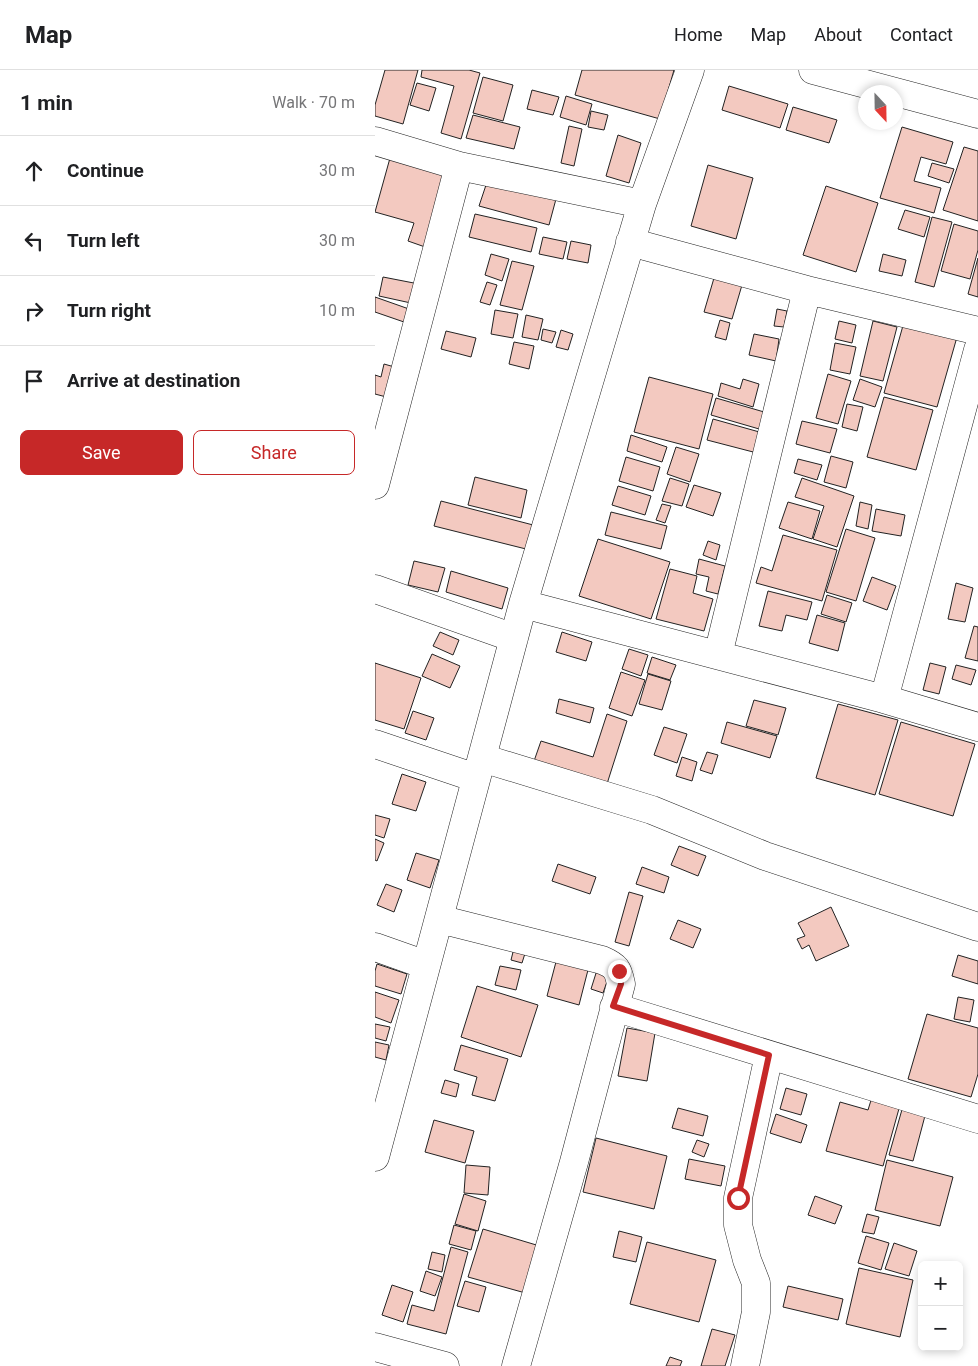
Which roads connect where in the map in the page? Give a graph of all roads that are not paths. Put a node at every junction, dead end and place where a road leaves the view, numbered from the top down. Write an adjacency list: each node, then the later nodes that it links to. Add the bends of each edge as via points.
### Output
1 (690, 70): 6 (street)
2 (813, 70): 3 (street)
3 (978, 114)
4 (375, 141): 5 (street)
5 (459, 166): 6 (street); 11 (street)
6 (642, 204): 7 (street)
7 (630, 242): 8 (street); 13 (street)
8 (807, 290): 9 (street); 15 (street)
9 (978, 331)
10 (978, 350): 16 (street)
11 (375, 485)
12 (375, 589): 14 (street)
13 (523, 604): 14 (street); 15 (street)
14 (514, 638): 19 (street)
15 (718, 655): 16 (street)
16 (884, 699): 17 (street)
17 (978, 727)
18 (375, 744): 19 (street)
19 (479, 768): 20 (street); 21 (street, via 652,810 765,856)
20 (439, 919): 23 (street); 24 (street, via 611,964 619,971 621,984)
21 (978, 927)
22 (375, 947): 23 (street)
23 (426, 965): 27 (street)
24 (613, 1006): 25 (street); 30 (street, via 574,1162)
25 (769, 1055): 26 (street); 31 (street, via 738,1198 738,1225 756,1283 756,1312)
26 (978, 1120)
27 (375, 1157)
28 (375, 1347): 29 (street)
29 (445, 1366)
30 (516, 1366)
31 (745, 1366)

